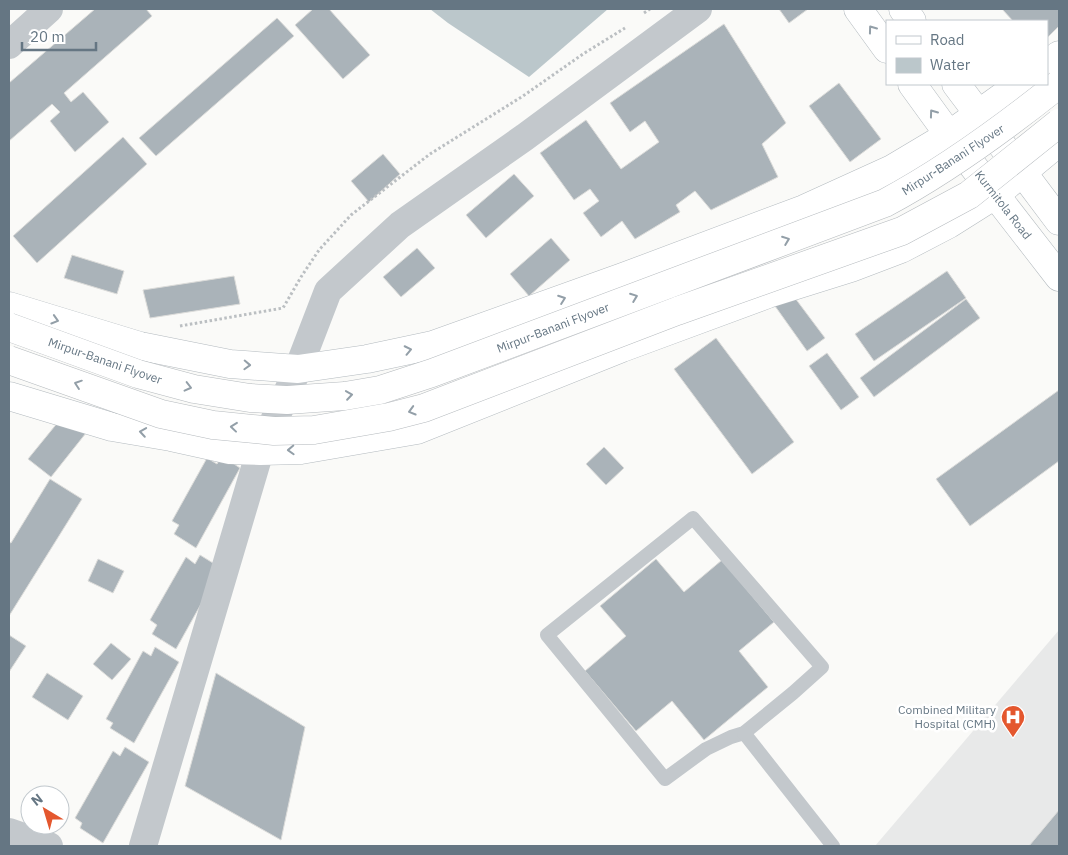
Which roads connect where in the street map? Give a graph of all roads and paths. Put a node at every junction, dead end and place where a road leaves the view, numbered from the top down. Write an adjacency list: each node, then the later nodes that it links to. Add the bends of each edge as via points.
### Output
1 (49, 9): 9 (street)
2 (650, 9): 6 (path)
3 (698, 9): 29 (street, via 400,225 328,291)
4 (858, 9): 10 (main road, one-way to 4)
5 (903, 9): 7 (main road)
6 (643, 14)
7 (911, 20)
8 (628, 26): 27 (path, via 430,154 351,215 319,250 284,308)
9 (9, 45)
10 (886, 48)
11 (1059, 56): 12 (main road)
12 (1048, 63)
13 (1059, 84): 26 (main road, Mirpur-Banani Flyover, one-way to 13, bridge, via 138,374 250,398 287,400 380,390 885,203 957,160)
14 (913, 85): 19 (main road, Kurmitola Road, one-way to 14)
15 (957, 85): 17 (main road)
16 (1019, 85): 17 (main road)
17 (978, 114): 19 (main road); 21 (main road)
18 (1059, 123): 28 (main road, one-way to 28, bridge, via 969,196 902,231 677,311 424,408 389,418 314,430 274,431 213,425 162,414)
19 (949, 135): 22 (main road, Kurmitola Road); 29 (main road, one-way to 19, via 433,345 623,277 804,208 892,169)
20 (1059, 142): 21 (main road)
21 (1023, 173): 22 (main road); 23 (main road)
22 (995, 195): 24 (main road, Kurmitola Road); 31 (main road, one-way to 31, via 949,224 901,248 622,348 417,430 301,450)
23 (1059, 221)
24 (1059, 277)
25 (9, 306): 29 (main road, one-way to 29, via 140,346 230,364)
26 (9, 327)
27 (171, 328)
28 (9, 360)
29 (298, 369): 31 (street)
30 (9, 396): 31 (main road, one-way to 30, via 230,450 112,427)
31 (260, 451): 35 (street)
32 (744, 734): 32 (lane, via 822,667 694,518 547,635 665,779 706,749); 36 (lane)
33 (9, 832): 34 (street)
34 (49, 846)
35 (143, 846)
36 (833, 846)

